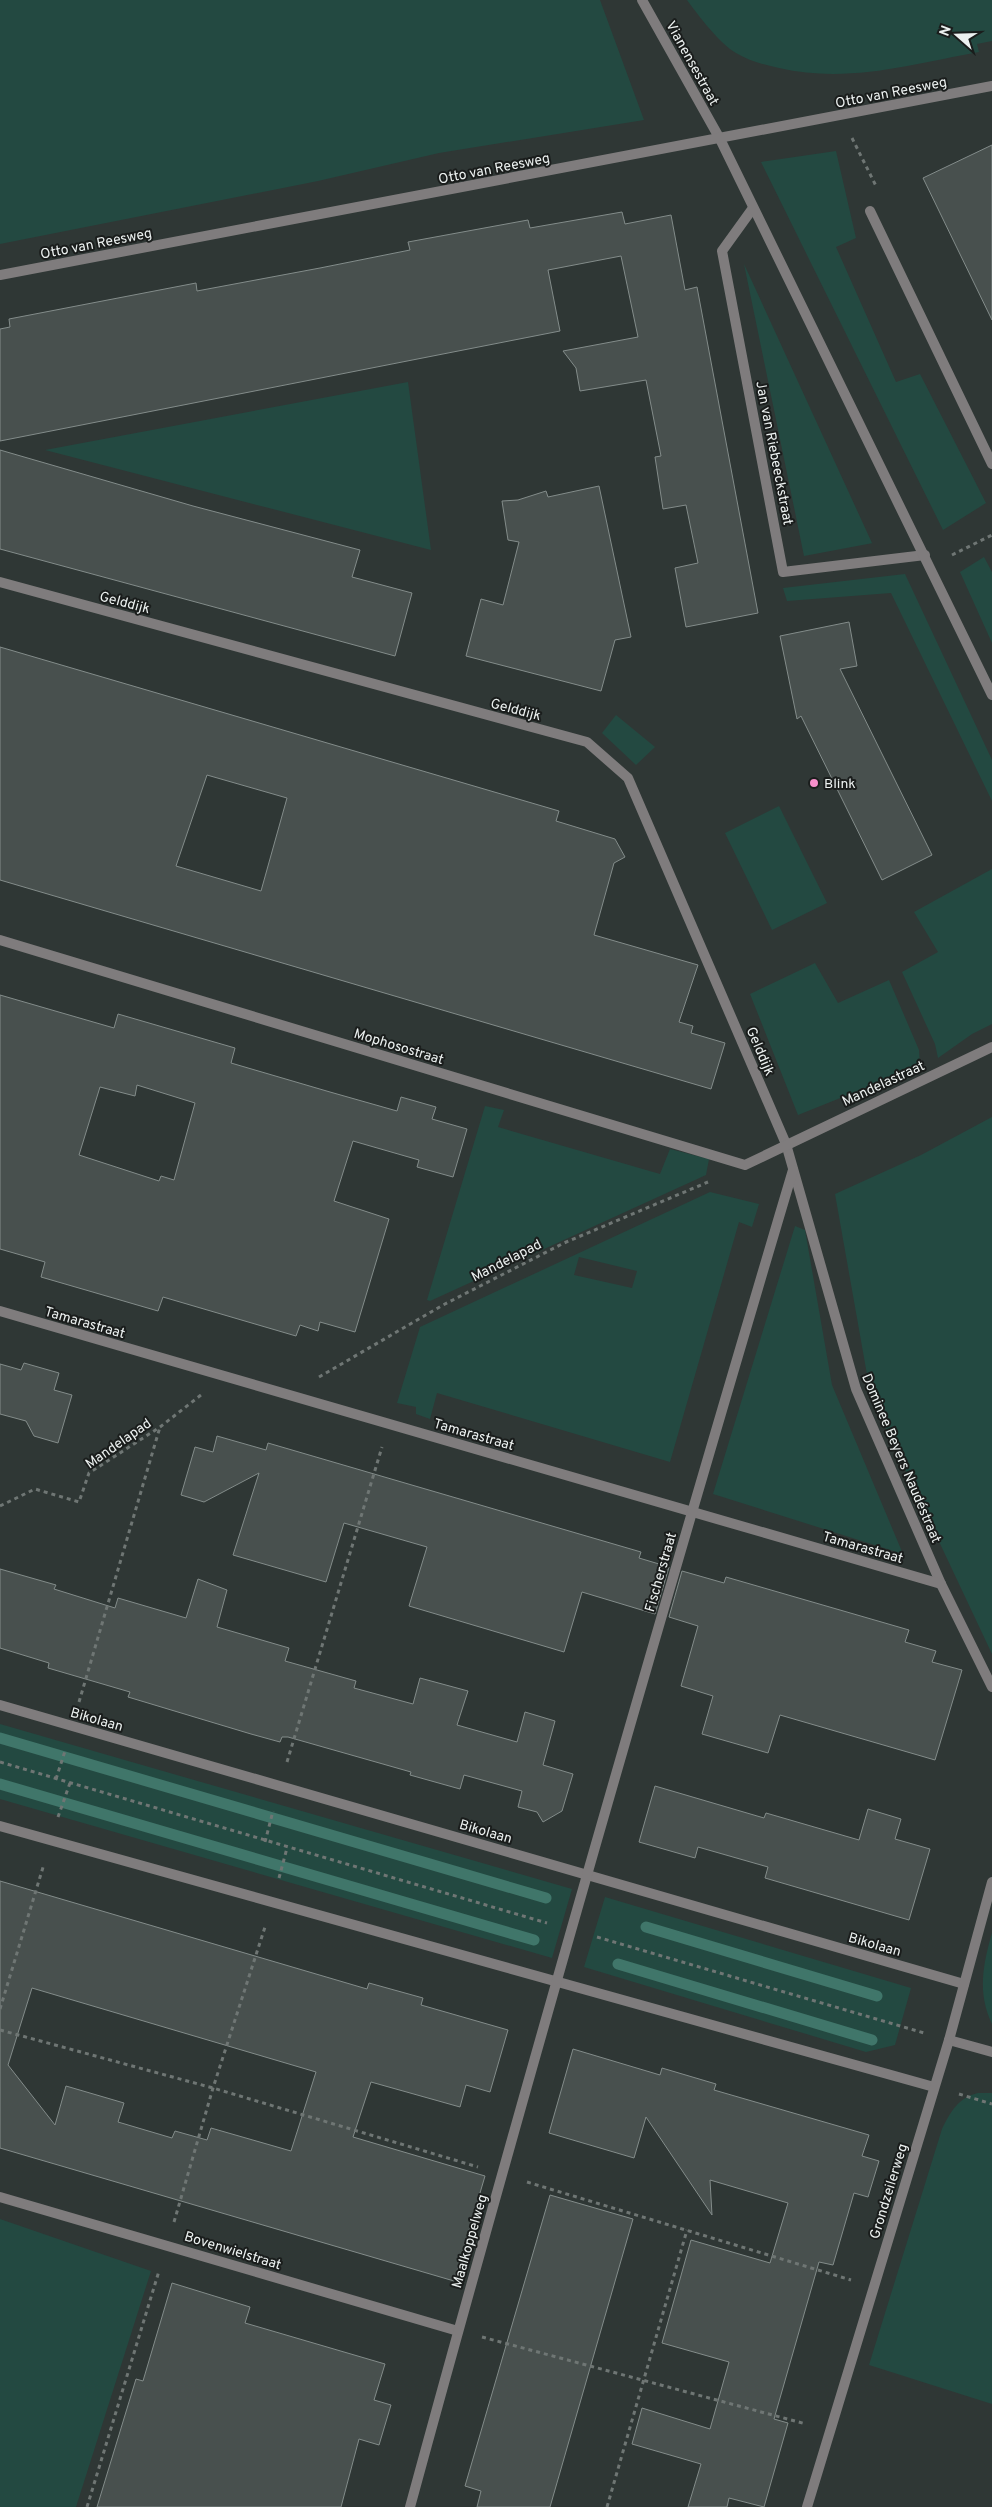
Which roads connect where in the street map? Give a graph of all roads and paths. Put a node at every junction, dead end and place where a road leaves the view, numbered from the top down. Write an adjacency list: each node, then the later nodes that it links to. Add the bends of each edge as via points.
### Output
1 (642, 0): 4 (street, Vianensestraat)
2 (992, 86): 3 (street, Otto van Reesweg)
3 (842, 116): 4 (street, Otto van Reesweg); 6 (path, via 882,199)
4 (720, 139): 5 (street); 7 (street, Otto van Reesweg)
5 (753, 208): 10 (street); 10 (street, Jan van Riebeeckstraat, via 722,251 784,572)
6 (870, 211): 8 (street)
7 (0, 275)
8 (992, 464)
9 (992, 535): 10 (path, via 954,555)
10 (925, 555): 12 (street)
11 (0, 582): 15 (street, Gelddijk, via 588,742 628,778)
12 (992, 696)
13 (0, 940): 16 (street, Mophosostraat)
14 (992, 1047): 15 (street, Mandelastraat)
15 (786, 1144): 16 (street); 17 (street, Dominee Beyers Naudéstraat)
16 (745, 1165): 20 (path, Mandelapad, via 564,1243 442,1305)
17 (793, 1169): 24 (street, Fischerstraat); 25 (street, Dominee Beyers Naudéstraat, via 856,1389)
18 (0, 1311): 19 (street, Tamarastraat)
19 (224, 1377): 20 (street, Tamarastraat); 22 (path, Mandelapad)
20 (287, 1395): 21 (street, Tamarastraat)
21 (390, 1424): 24 (street, Tamarastraat); 32 (path)
22 (160, 1426): 23 (path, Mandelapad, via 89,1473 79,1502 35,1488); 28 (path)
23 (0, 1506)
24 (692, 1510): 25 (street, Tamarastraat); 37 (street, Fischerstraat)
25 (941, 1584): 26 (street, Dominee Beyers Naudéstraat)
26 (992, 1687)
27 (0, 1705): 28 (street, Bikolaan)
28 (72, 1726): 30 (path); 32 (street, Bikolaan)
29 (0, 1762): 30 (path)
30 (56, 1779): 31 (path)
31 (70, 1783): 34 (path); 35 (path)
32 (279, 1786): 35 (path); 37 (street, Bikolaan)
33 (0, 1826): 34 (street)
34 (51, 1841): 39 (street); 43 (path)
35 (265, 1842): 36 (path)
36 (287, 1848): 39 (path); 40 (path)
37 (588, 1874): 40 (street, Fischerstraat); 42 (street, Bikolaan)
38 (992, 1882): 42 (street, Grondzeilerweg)
39 (272, 1903): 41 (street); 48 (path)
40 (573, 1930): 41 (street, Fischerstraat); 45 (path)
41 (557, 1983): 47 (street); 50 (street, Maalkoppelweg)
42 (964, 1984): 45 (street, Grondzeilerweg)
43 (0, 2009)
44 (0, 2030): 48 (path)
45 (949, 2040): 46 (street); 47 (street, Grondzeilerweg)
46 (992, 2052)
47 (934, 2087): 49 (path); 54 (street, Grondzeilerweg)
48 (213, 2088): 50 (path); 53 (path)
49 (992, 2104)
50 (501, 2175): 52 (path); 55 (street, Maalkoppelweg)
51 (0, 2197): 53 (street, Bovenwielstraat)
52 (687, 2230): 54 (path); 56 (path)
53 (167, 2244): 55 (street, Bovenwielstraat); 58 (path)
54 (873, 2287): 57 (street, Grondzeilerweg)
55 (458, 2331): 56 (path); 59 (street, Maalkoppelweg)
56 (643, 2382): 57 (path); 60 (path)
57 (831, 2431): 61 (street, Grondzeilerweg)
58 (87, 2507)
59 (410, 2507)
60 (608, 2507)
61 (807, 2507)

